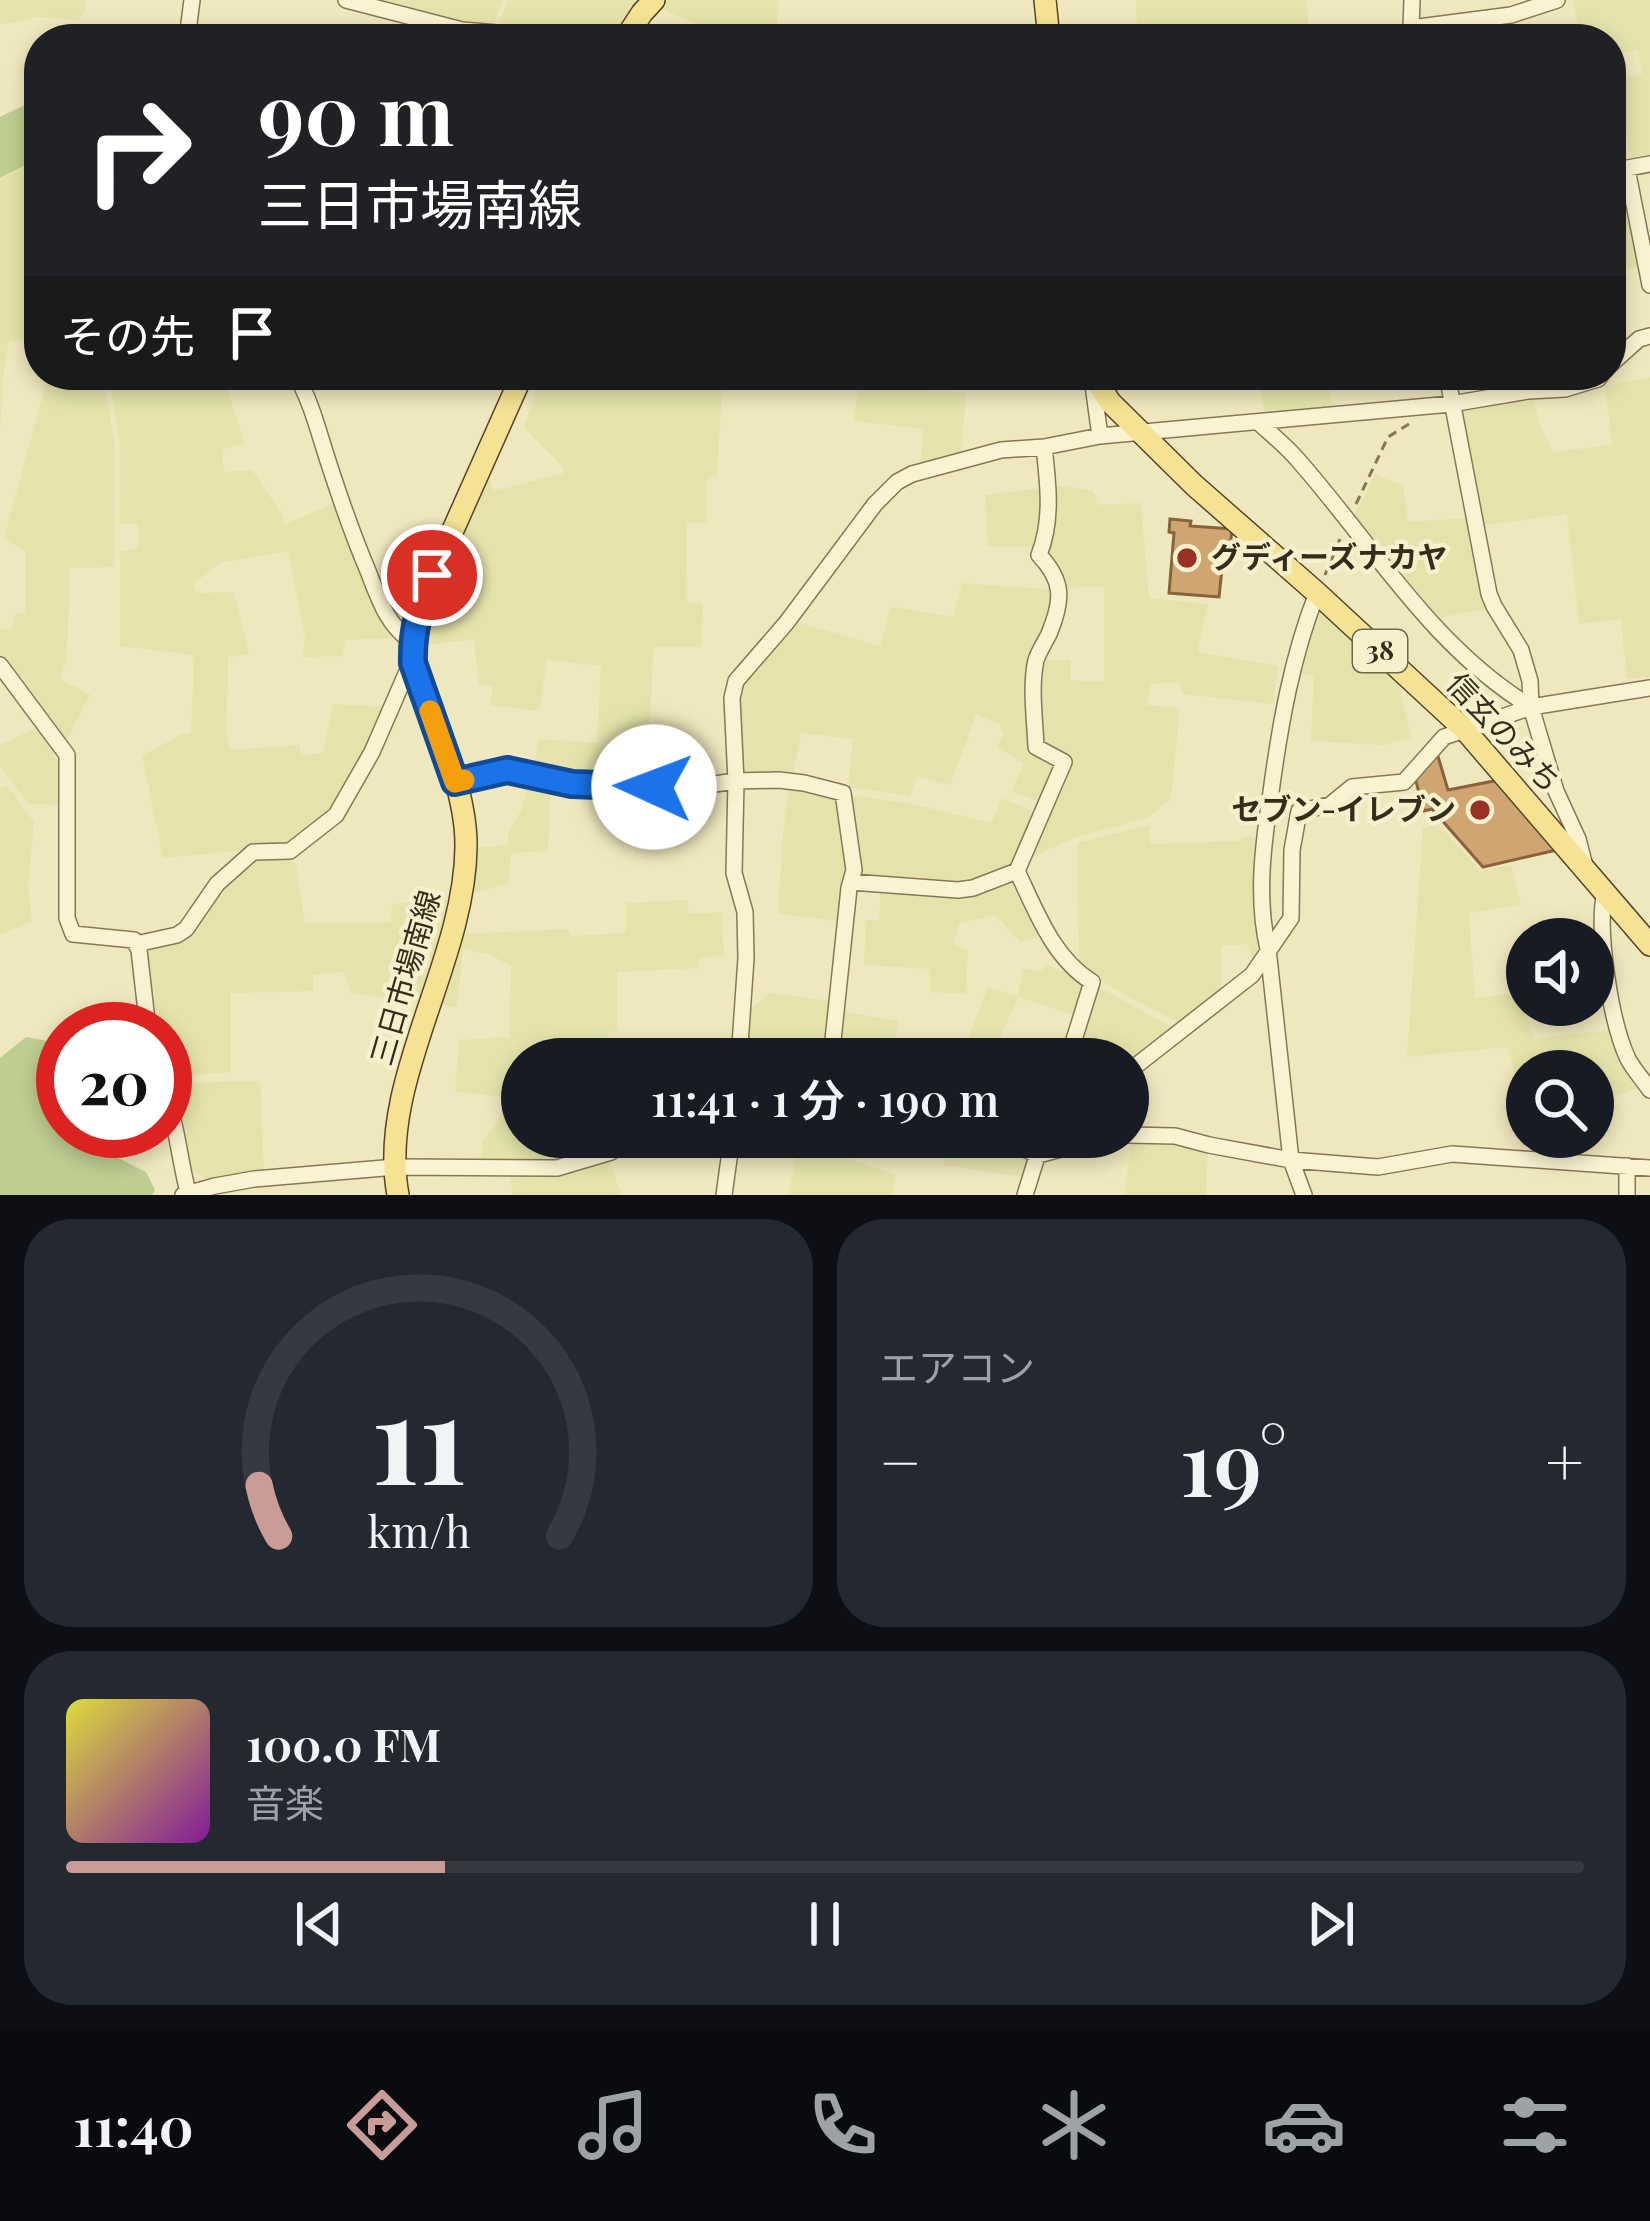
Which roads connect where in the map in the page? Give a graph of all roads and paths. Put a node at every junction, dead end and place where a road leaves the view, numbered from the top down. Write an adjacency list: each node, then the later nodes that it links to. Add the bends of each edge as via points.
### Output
1 (346, 0): 4 (street)
2 (655, 0): 5 (main road)
3 (1557, 0): 6 (street)
4 (439, 24)
5 (635, 24)
6 (1461, 24)
7 (1626, 196): 8 (street)
8 (1650, 285)
9 (303, 390): 22 (street, via 375,588)
10 (514, 390): 22 (main road, via 416,614)
11 (1094, 390): 18 (street)
12 (1102, 390): 17 (main road, 信玄のみち / 38)
13 (1447, 390): 15 (street)
14 (1546, 390): 15 (street)
15 (1447, 404): 16 (street); 20 (path, via 1388,437); 25 (street, via 1493,606 1521,650)
16 (1258, 422): 17 (street); 20 (street)
17 (1138, 430): 18 (street); 21 (main road, 信玄のみち / 38)
18 (1100, 436): 19 (street)
19 (1044, 447): 27 (street, via 912,474 874,504 736,682); 30 (street, via 1048,511 1039,555 1061,589 1037,658 1036,747 1064,762)
20 (1348, 521): 21 (path); 25 (street, via 1455,648)
21 (1317, 593): 26 (main road, 信玄のみち / 38); 35 (street, via 1277,747 1262,854)
22 (413, 653): 28 (main road, 三日市場南線); 33 (street, via 337,815 290,851 253,852 185,928)
23 (0, 665): 33 (street, via 67,755 73,934)
24 (1650, 688): 25 (street)
25 (1531, 707): 26 (street); 29 (street)
26 (1465, 730): 29 (main road, 信玄のみち / 38); 35 (street, via 1444,737 1404,782 1352,787 1330,805 1298,811 1292,918)
27 (736, 781): 28 (street, via 615,787 507,770); 31 (street, via 804,783 843,794); 37 (street, via 734,873 746,958)
28 (455, 782): 49 (main road, 三日市場南線, via 466,826 463,898 400,1106)
29 (1586, 868): 32 (main road, 信玄のみち / 38)
30 (1017, 871): 31 (street, via 958,890); 39 (street, via 1043,926 1092,982)
31 (850, 882): 38 (street)
32 (1605, 892): 34 (main road, 信玄のみち / 38); 41 (street, via 1600,913 1615,1024)
33 (136, 944): 36 (street)
34 (1650, 945)
35 (1268, 949): 40 (street, via 1252,974); 47 (street)
36 (145, 1002)
37 (740, 1038)
38 (833, 1038)
39 (1075, 1038)
40 (1149, 1055)
41 (1650, 1090)
42 (1149, 1136): 47 (street)
43 (180, 1158): 51 (street)
44 (590, 1158): 49 (street, via 557,1168)
45 (729, 1158): 53 (street)
46 (1037, 1158): 54 (street)
47 (1291, 1160): 48 (street, via 1378,1167 1451,1154); 55 (street)
48 (1627, 1166): 50 (street); 56 (street)
49 (395, 1167): 51 (street, via 254,1179); 52 (main road, 三日市場南線)
50 (1650, 1168)
51 (185, 1194)
52 (398, 1195)
53 (724, 1195)
54 (1025, 1195)
55 (1304, 1195)
56 (1627, 1195)

